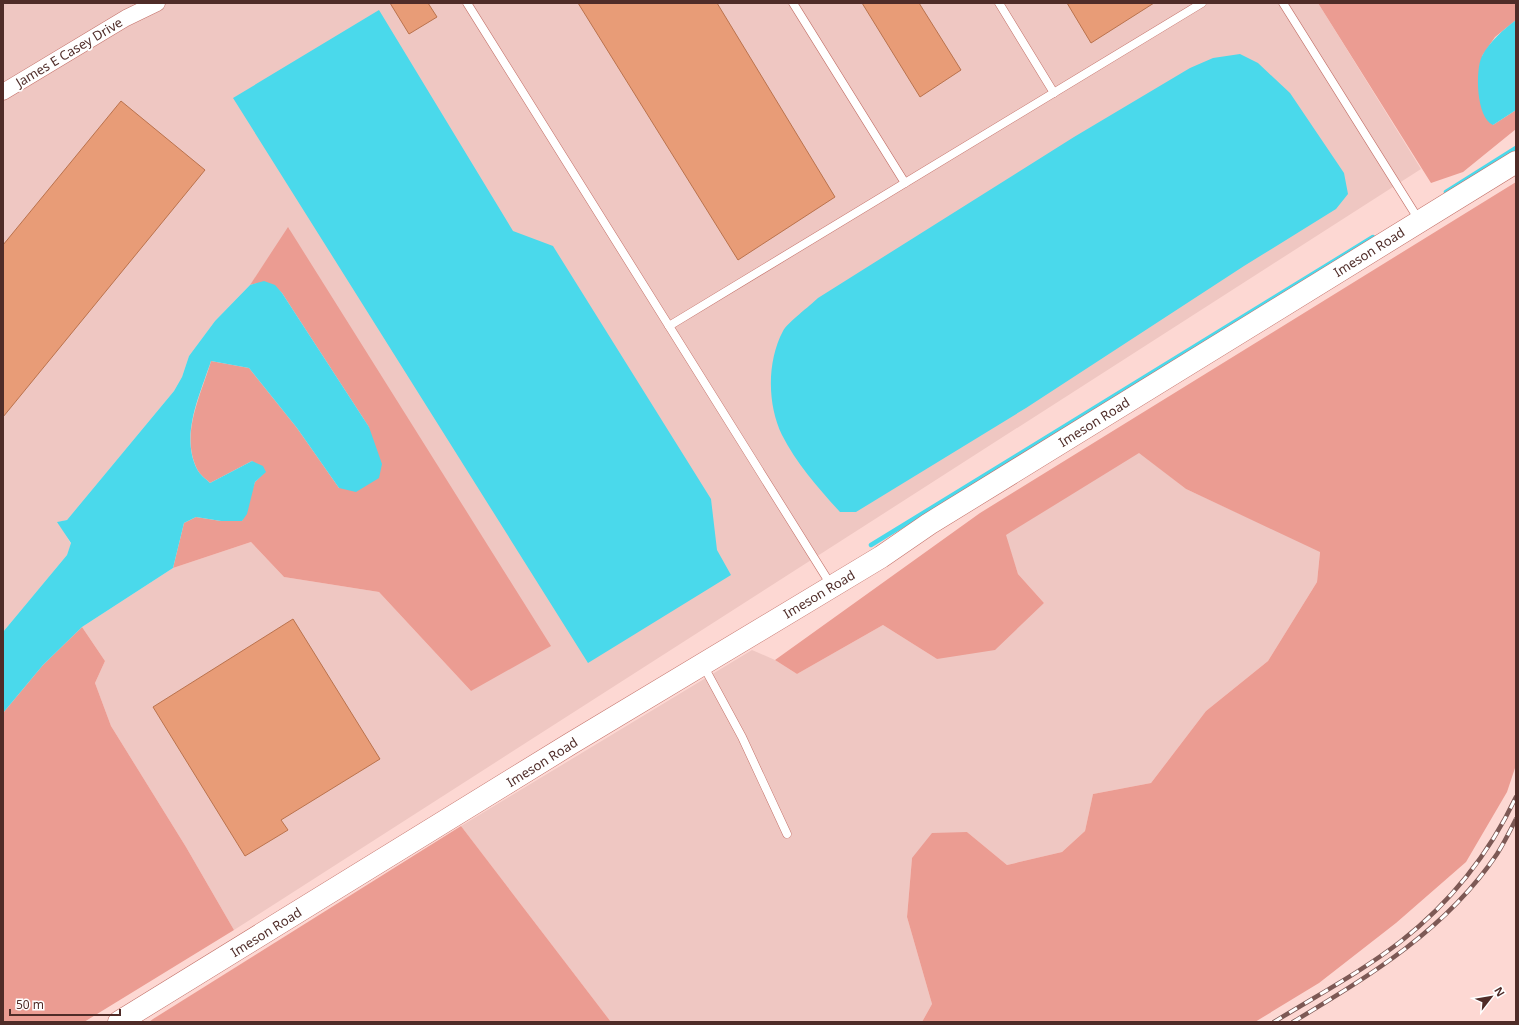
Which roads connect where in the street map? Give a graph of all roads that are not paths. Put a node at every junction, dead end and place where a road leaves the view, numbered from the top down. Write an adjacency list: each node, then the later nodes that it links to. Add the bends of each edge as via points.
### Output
1 (157, 3): 7 (street, James E Casey Drive, via 126,18)
2 (467, 3): 12 (lane)
3 (793, 3): 10 (lane)
4 (999, 3): 8 (lane)
5 (1202, 3): 8 (lane)
6 (1283, 3): 11 (lane)
7 (3, 92)
8 (1054, 93): 10 (lane)
9 (1516, 162): 11 (street, Imeson Road)
10 (905, 182): 12 (lane)
11 (1420, 220): 13 (street, Imeson Road, via 929,524 881,557)
12 (669, 326): 13 (lane)
13 (831, 585): 14 (street, Imeson Road)
14 (702, 665): 15 (lane, via 742,737); 16 (street, Imeson Road)
15 (787, 834)
16 (119, 1022)

